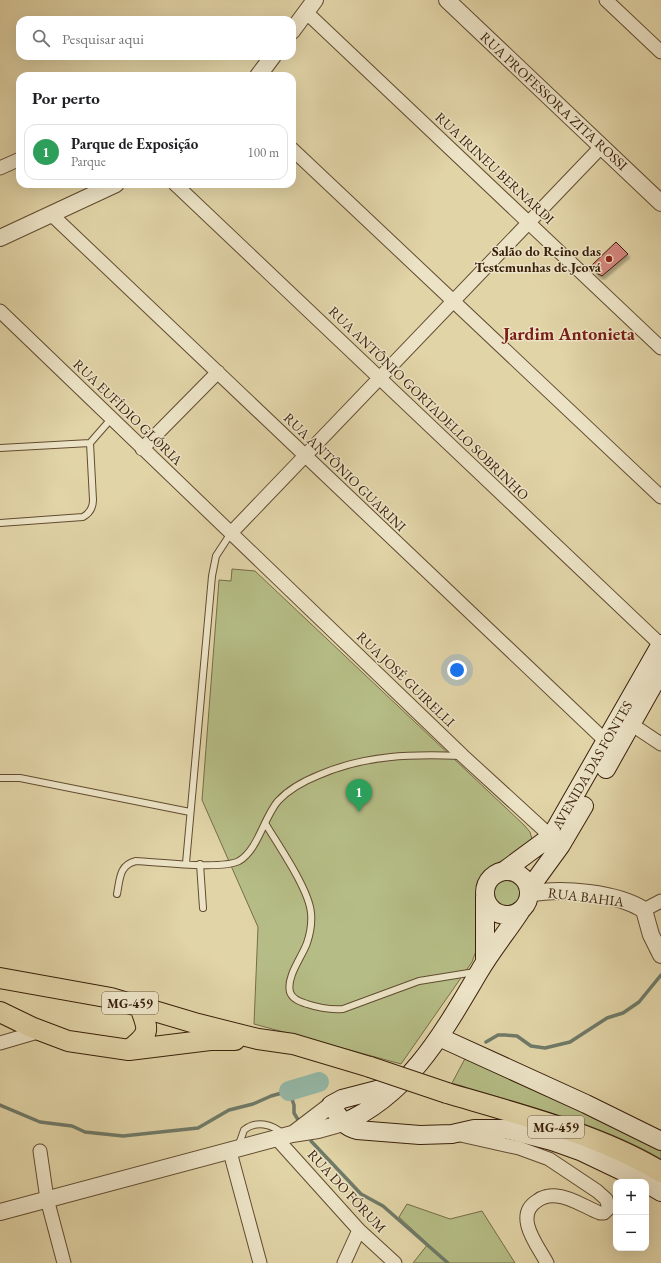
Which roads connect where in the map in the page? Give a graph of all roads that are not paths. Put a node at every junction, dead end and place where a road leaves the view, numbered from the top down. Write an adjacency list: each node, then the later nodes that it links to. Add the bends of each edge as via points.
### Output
1 (447, 0): 8 (street, RUA PROFESSORA ZITA ROSSI)
2 (606, 0): 5 (street)
3 (311, 6): 4 (street); 16 (street, RUA IRINEU BERNARDI)
4 (296, 26)
5 (661, 52)
6 (270, 60): 7 (street)
7 (261, 72)
8 (602, 146): 14 (street, RUA PROFESSORA ZITA ROSSI); 16 (street)
9 (296, 153): 18 (street)
10 (16, 161): 11 (street)
11 (0, 168)
12 (108, 188): 15 (street)
13 (178, 188): 22 (street, RUA ANTÔNIO GORTADELLO SOBRINHO)
14 (659, 197)
15 (52, 215): 17 (street); 21 (street, RUA ANTÔNIO GUARINI)
16 (529, 223): 18 (street); 20 (street, RUA IRINEU BERNARDI)
17 (0, 238)
18 (454, 301): 22 (street); 28 (street)
19 (1, 313): 23 (street, RUA EUFÍDIO GLÓRIA)
20 (661, 348)
21 (218, 372): 26 (street); 27 (street, RUA ANTÔNIO GUARINI)
22 (380, 378): 27 (street); 31 (street, RUA ANTÔNIO GORTADELLO SOBRINHO)
23 (112, 419): 24 (lane); 26 (street, RUA EUFÍDIO GLÓRIA)
24 (90, 443): 25 (lane); 29 (lane, via 93,506 88,514 83,517)
25 (0, 448)
26 (142, 448): 30 (street, RUA EUFÍDIO GLÓRIA)
27 (306, 456): 30 (street); 35 (street, RUA ANTÔNIO GUARINI)
28 (661, 497)
29 (0, 523)
30 (231, 533): 36 (street, RUA JOSÉ GUIRELLI); 38 (lane, via 216,556 212,576)
31 (661, 645): 35 (main road, AVENIDA DAS FONTES)
32 (661, 671): 33 (main road, AVENIDA DAS FONTES)
33 (631, 724): 34 (street); 35 (main road, AVENIDA DAS FONTES)
34 (661, 744)
35 (611, 747): 40 (main road, AVENIDA DAS FONTES)
36 (463, 756): 39 (lane, via 389,756 334,769 290,790 278,801); 40 (street, RUA JOSÉ GUIRELLI)
37 (0, 778): 38 (lane, via 20,778)
38 (190, 812): 41 (lane)
39 (265, 824): 42 (lane, via 250,851 238,861 223,865); 52 (lane, via 303,889 312,912 307,942 290,983 290,992 294,998 313,1006 343,1009 419,981)
40 (555, 841): 43 (main road, AVENIDA DAS FONTES); 44 (main road, AVENIDA DAS FONTES)
41 (186, 863): 42 (lane); 45 (lane, via 129,863 121,872)
42 (200, 864): 48 (lane)
43 (504, 871): 44 (main road, via 511,871 523,877); 46 (main road, AVENIDA DAS FONTES, via 498,872 488,882)
44 (530, 891): 49 (street, RUA BAHIA, via 559,891 617,898); 50 (main road, AVENIDA DAS FONTES, via 529,901)
45 (117, 894)
46 (485, 895): 50 (main road, via 495,912 507,916); 52 (main road, AVENIDA DAS FONTES)
47 (661, 901): 49 (street)
48 (203, 908)
49 (644, 910): 51 (street)
50 (520, 912): 52 (main road, AVENIDA DAS FONTES)
51 (658, 950)
52 (482, 967): 57 (main road, AVENIDA DAS FONTES)
53 (1, 977): 54 (main road, MG-459)
54 (139, 1005): 58 (main road, MG-459); 60 (main road, via 147,1028 143,1039)
55 (0, 1012): 56 (main road, MG-459)
56 (42, 1031): 59 (street); 60 (main road, MG-459, via 68,1041)
57 (439, 1037): 61 (main road, AVENIDA DAS FONTES, via 421,1063); 68 (main road)
58 (258, 1039): 60 (main road, MG-459, via 210,1040); 71 (main road, MG-459, bridge, via 293,1044 370,1067 575,1134 633,1157)
59 (0, 1042)
60 (129, 1050)
61 (400, 1084): 62 (main road); 64 (main road, AVENIDA DAS FONTES, via 387,1097)
62 (352, 1096): 63 (main road); 64 (main road)
63 (331, 1105): 65 (main road); 67 (street)
64 (361, 1113): 65 (main road, AVENIDA DAS FONTES)
65 (343, 1123): 66 (main road, via 351,1129 404,1135); 67 (street)
66 (452, 1134): 72 (main road, via 489,1128 520,1132 580,1150); 82 (street, via 534,1152 576,1176 606,1199 609,1208 604,1213 558,1196 540,1198 533,1203 527,1215 526,1225)
67 (285, 1137): 70 (street); 77 (street, RUA DO FÓRUM)
68 (661, 1141)
69 (40, 1151): 75 (street)
70 (233, 1151): 75 (street); 79 (street)
71 (661, 1172)
72 (639, 1179)
73 (649, 1184): 74 (main road)
74 (661, 1192)
75 (47, 1199): 76 (street); 78 (street)
76 (0, 1212)
77 (359, 1230): 80 (street); 81 (street, RUA DO FÓRUM)
78 (64, 1263)
79 (260, 1263)
80 (344, 1263)
81 (395, 1263)
82 (547, 1263)

